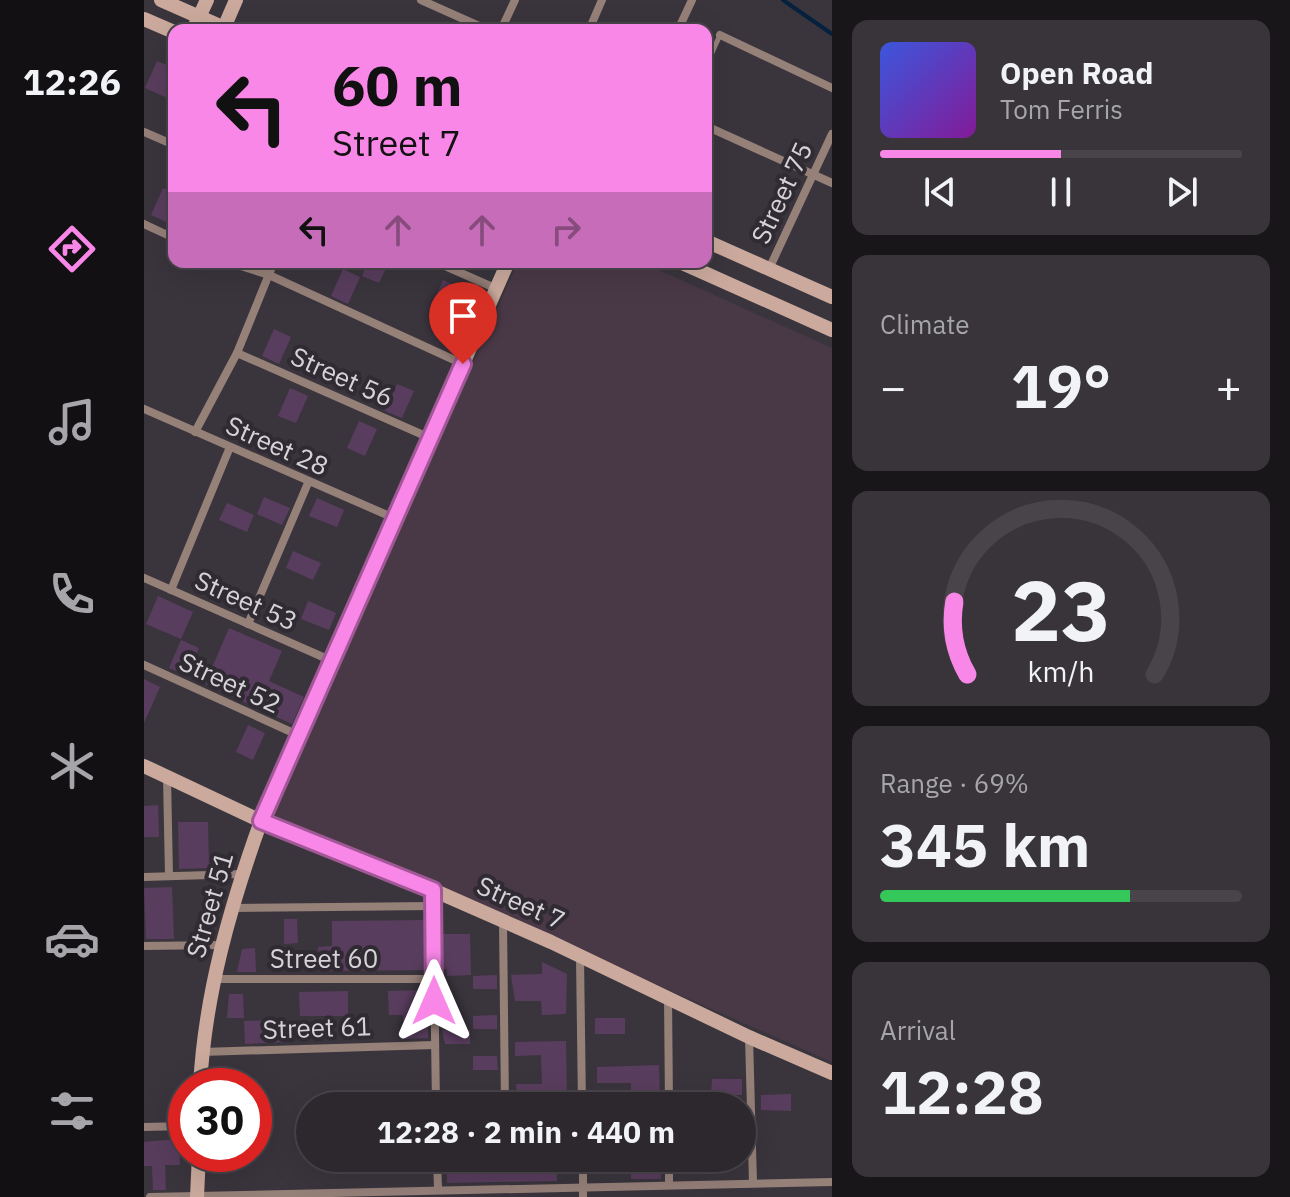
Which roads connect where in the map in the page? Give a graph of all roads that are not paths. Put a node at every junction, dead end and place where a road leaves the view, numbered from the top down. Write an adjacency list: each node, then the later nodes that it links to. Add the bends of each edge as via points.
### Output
1 (161, 0): 9 (street)
2 (207, 0): 9 (street)
3 (236, 0): 10 (street)
4 (422, 0): 11 (street)
5 (515, 0): 12 (street)
6 (602, 0): 13 (street)
7 (692, 0): 14 (street)
8 (146, 24): 15 (street)
9 (196, 24)
10 (227, 24)
11 (475, 24)
12 (504, 24)
13 (592, 24)
14 (681, 24)
15 (168, 30)
16 (720, 35): 17 (lane); 18 (street)
17 (712, 53)
18 (832, 88)
19 (712, 129): 23 (street)
20 (144, 132): 22 (street)
21 (832, 134): 23 (street, Street 75)
22 (168, 142)
23 (813, 174): 24 (street); 33 (street, Street 75)
24 (832, 183)
25 (144, 224): 26 (street)
26 (168, 235)
27 (712, 244): 33 (street)
28 (247, 268): 34 (street)
29 (272, 268): 34 (street)
30 (450, 268): 35 (street)
31 (506, 268): 35 (street, Street 51)
32 (693, 268): 37 (street)
33 (769, 269): 36 (street)
34 (269, 275): 38 (street); 39 (street)
35 (497, 289): 39 (street, Street 51)
36 (832, 297)
37 (832, 330)
38 (237, 353): 41 (street); 42 (street, Street 56)
39 (463, 364): 42 (street, Street 51)
40 (144, 409): 41 (street, Street 28)
41 (195, 432): 43 (street, Street 28)
42 (430, 438): 45 (street, Street 51)
43 (230, 447): 44 (street, Street 28); 47 (street)
44 (308, 483): 45 (street, Street 28); 48 (street)
45 (394, 518): 49 (street, Street 51)
46 (144, 578): 47 (street, Street 53)
47 (171, 590): 48 (street, Street 53)
48 (248, 624): 49 (street, Street 53)
49 (332, 661): 51 (street, Street 51)
50 (144, 665): 51 (street, Street 52)
51 (300, 736): 54 (street, Street 51)
52 (144, 766): 53 (street, Street 7)
53 (167, 776): 54 (street, Street 7); 56 (street)
54 (261, 821): 55 (street, Street 51); 58 (street, Street 7)
55 (242, 874): 56 (street); 60 (street, Street 51)
56 (169, 876): 57 (street)
57 (144, 877)
58 (433, 890): 59 (street); 61 (street, Street 7)
59 (433, 906): 60 (street); 66 (street)
60 (232, 908): 62 (street, Street 51)
61 (503, 921): 64 (street, Street 7); 74 (street)
62 (222, 945): 63 (street); 65 (street, Street 51)
63 (144, 946)
64 (580, 957): 67 (street, Street 7); 75 (street)
65 (214, 979): 66 (street, Street 60); 70 (street, Street 51)
66 (434, 979): 69 (street)
67 (668, 996): 68 (street, Street 7); 76 (street)
68 (749, 1037): 72 (street, Street 7); 84 (street)
69 (434, 1045): 70 (street, Street 61); 73 (street)
70 (202, 1052): 71 (street, Street 51)
71 (201, 1068)
72 (832, 1073)
73 (436, 1092)
74 (505, 1092)
75 (582, 1092)
76 (669, 1092)
77 (168, 1126): 78 (street)
78 (144, 1127)
79 (198, 1172): 88 (street)
80 (437, 1172): 87 (street)
81 (583, 1172): 86 (street)
82 (669, 1172): 85 (street)
83 (832, 1182): 84 (street)
84 (753, 1183): 85 (street)
85 (669, 1185): 86 (street)
86 (583, 1187): 87 (street); 90 (street)
87 (438, 1189): 88 (street)
88 (197, 1196): 89 (street)
89 (150, 1197)
90 (583, 1197)

